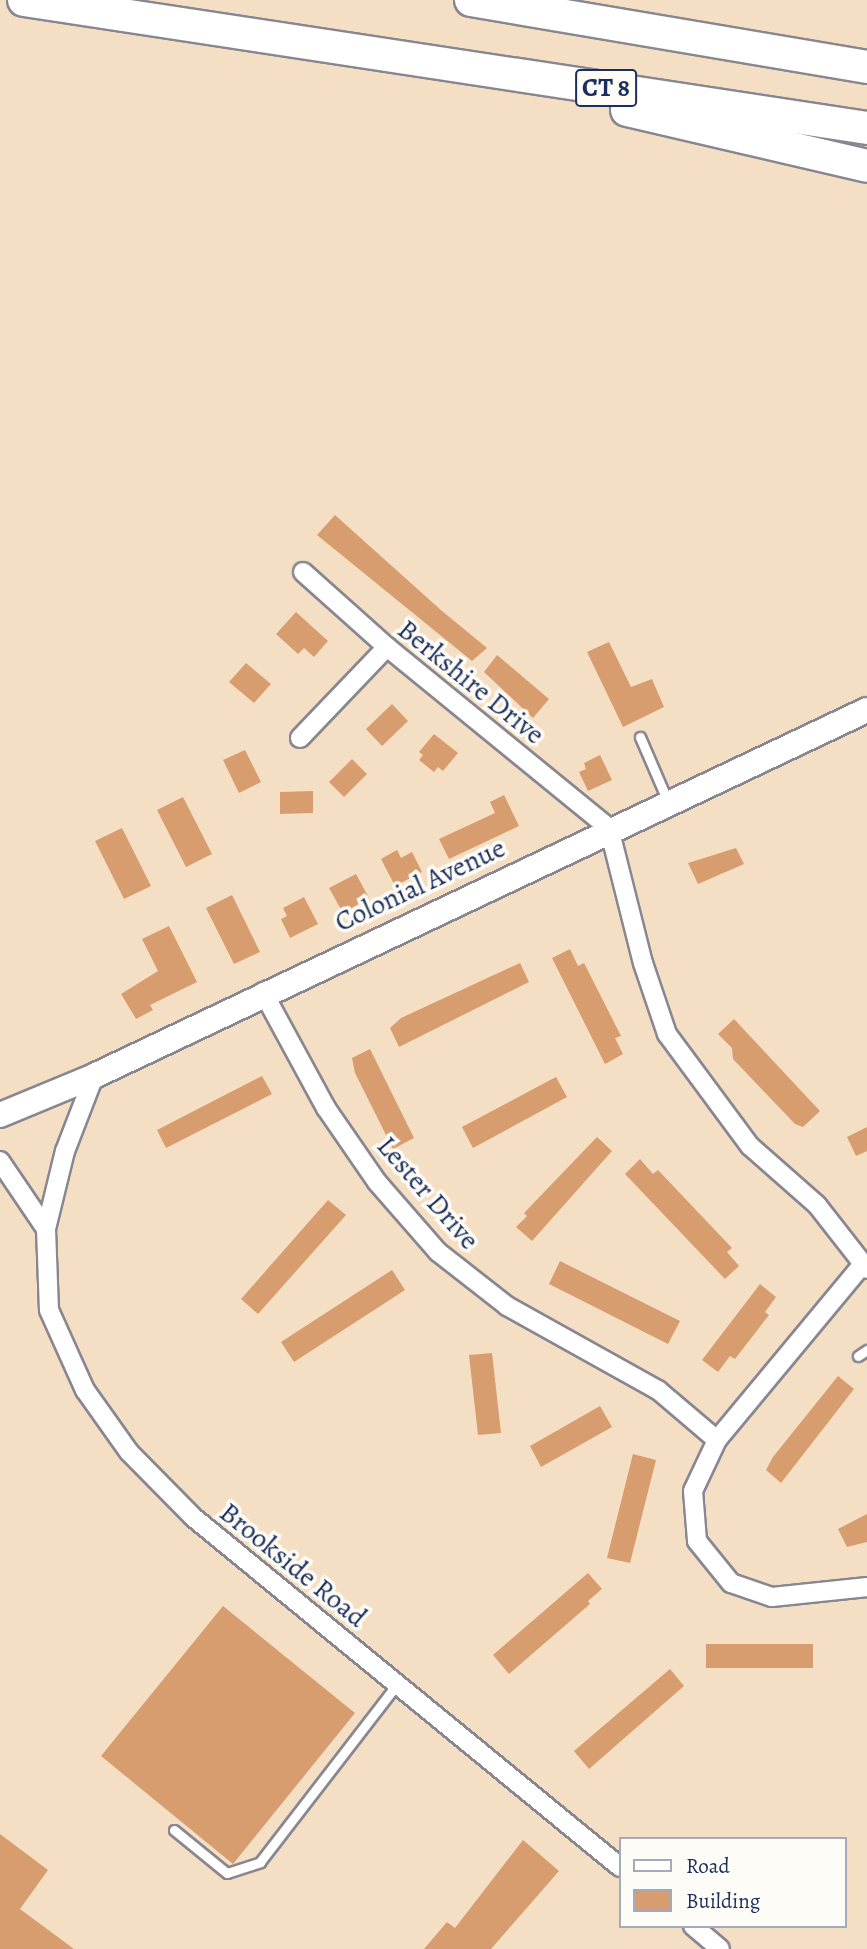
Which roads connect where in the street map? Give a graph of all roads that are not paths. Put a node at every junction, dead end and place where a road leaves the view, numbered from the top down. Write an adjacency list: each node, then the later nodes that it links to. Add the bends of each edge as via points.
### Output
1 (24, 0): 3 (highway, CT 8)
2 (471, 0): 4 (highway, CT 8)
3 (345, 50): 5 (highway, CT 8); 6 (highway)
4 (867, 67)
5 (867, 128)
6 (867, 166)
7 (303, 572): 8 (street, Berkshire Drive)
8 (387, 647): 11 (street); 13 (street, Berkshire Drive)
9 (867, 710): 12 (street, Colonial Avenue)
10 (640, 737): 12 (lane)
11 (300, 738)
12 (668, 802): 13 (street, Colonial Avenue)
13 (609, 828): 14 (street, Colonial Avenue); 19 (street, via 643,963 667,1034 750,1146 817,1205)
14 (263, 992): 15 (street, Colonial Avenue); 22 (street, Lester Drive, via 327,1108 377,1182 438,1252 507,1306 658,1390)
15 (94, 1076): 16 (street, Colonial Avenue); 18 (street, Brookside Road, via 65,1151)
16 (0, 1115)
17 (0, 1161): 18 (street)
18 (46, 1229): 24 (street, Brookside Road, via 49,1310 85,1390 130,1452 193,1517)
19 (865, 1267): 22 (street)
20 (867, 1350): 21 (lane)
21 (858, 1356)
22 (717, 1440): 23 (street, via 693,1491 697,1541 732,1583 772,1597)
23 (867, 1587)
24 (397, 1684): 25 (lane, via 260,1862 227,1873); 26 (street, Brookside Road)
25 (174, 1830)
26 (618, 1865)
27 (695, 1928): 28 (street)
28 (720, 1949)

